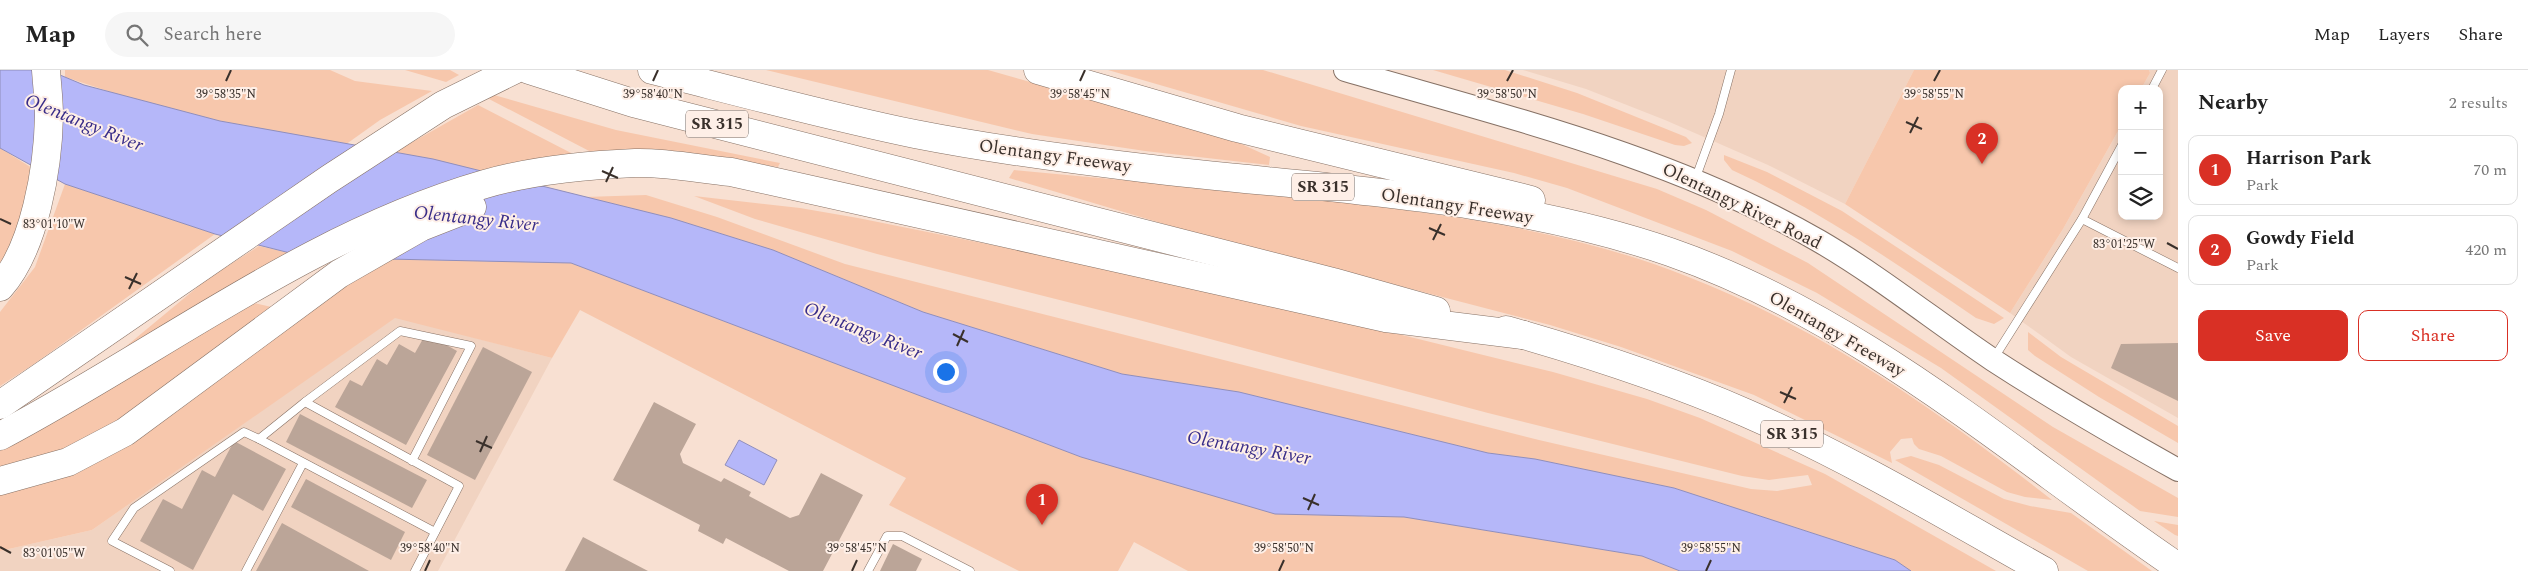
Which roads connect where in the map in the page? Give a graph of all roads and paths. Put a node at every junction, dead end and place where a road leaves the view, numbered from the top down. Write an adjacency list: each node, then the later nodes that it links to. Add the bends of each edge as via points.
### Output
1 (46, 70): 18 (highway, via 49,116 44,168 31,230 17,263)
2 (514, 70): 22 (highway, via 443,105 329,179)
3 (529, 70): 19 (highway, SR 315, via 633,103 1334,282)
4 (652, 70): 11 (highway, Olentangy Freeway / SR 315)
5 (725, 70): 11 (highway)
6 (1038, 70): 16 (highway, via 1237,128 1531,200)
7 (1344, 70): 13 (main road, Olentangy River Road, via 1616,149)
8 (1730, 70): 13 (lane, via 1720,114)
9 (2162, 70): 10 (lane)
10 (2154, 85)
11 (916, 134): 16 (highway, Olentangy Freeway / SR 315, via 1144,169 1389,194 1510,212 1597,230)
12 (2118, 152): 15 (lane)
13 (1695, 180): 20 (main road, Olentangy River Road, via 1820,242)
14 (800, 186): 19 (highway, via 1386,318); 23 (highway, via 731,172 636,163 568,168 486,183 394,216 298,261); 28 (highway, via 668,178 569,183 490,200 422,227 339,274 125,432 68,462)
15 (2082, 219): 17 (lane); 20 (lane)
16 (1668, 251): 30 (highway, Olentangy Freeway / SR 315, via 1751,286 1832,328 1935,393)
17 (2178, 268)
18 (0, 287)
19 (1523, 335): 36 (highway, SR 315, via 1658,379 1746,413 1829,452)
20 (1993, 360): 27 (main road, Olentangy River Road)
21 (305, 402): 24 (lane); 25 (lane); 25 (lane, via 400,330 471,346)
22 (0, 405)
23 (0, 436)
24 (259, 439): 26 (lane); 31 (lane, via 244,432 134,508 112,541)
25 (412, 461): 29 (lane, via 459,486)
26 (303, 462): 29 (lane); 32 (lane)
27 (2178, 470)
28 (11, 478)
29 (435, 532): 33 (lane)
30 (2174, 564)
31 (170, 571)
32 (246, 571)
33 (415, 571)
34 (868, 571): 35 (lane, via 887,536 902,536)
35 (970, 571)
36 (2044, 571)

